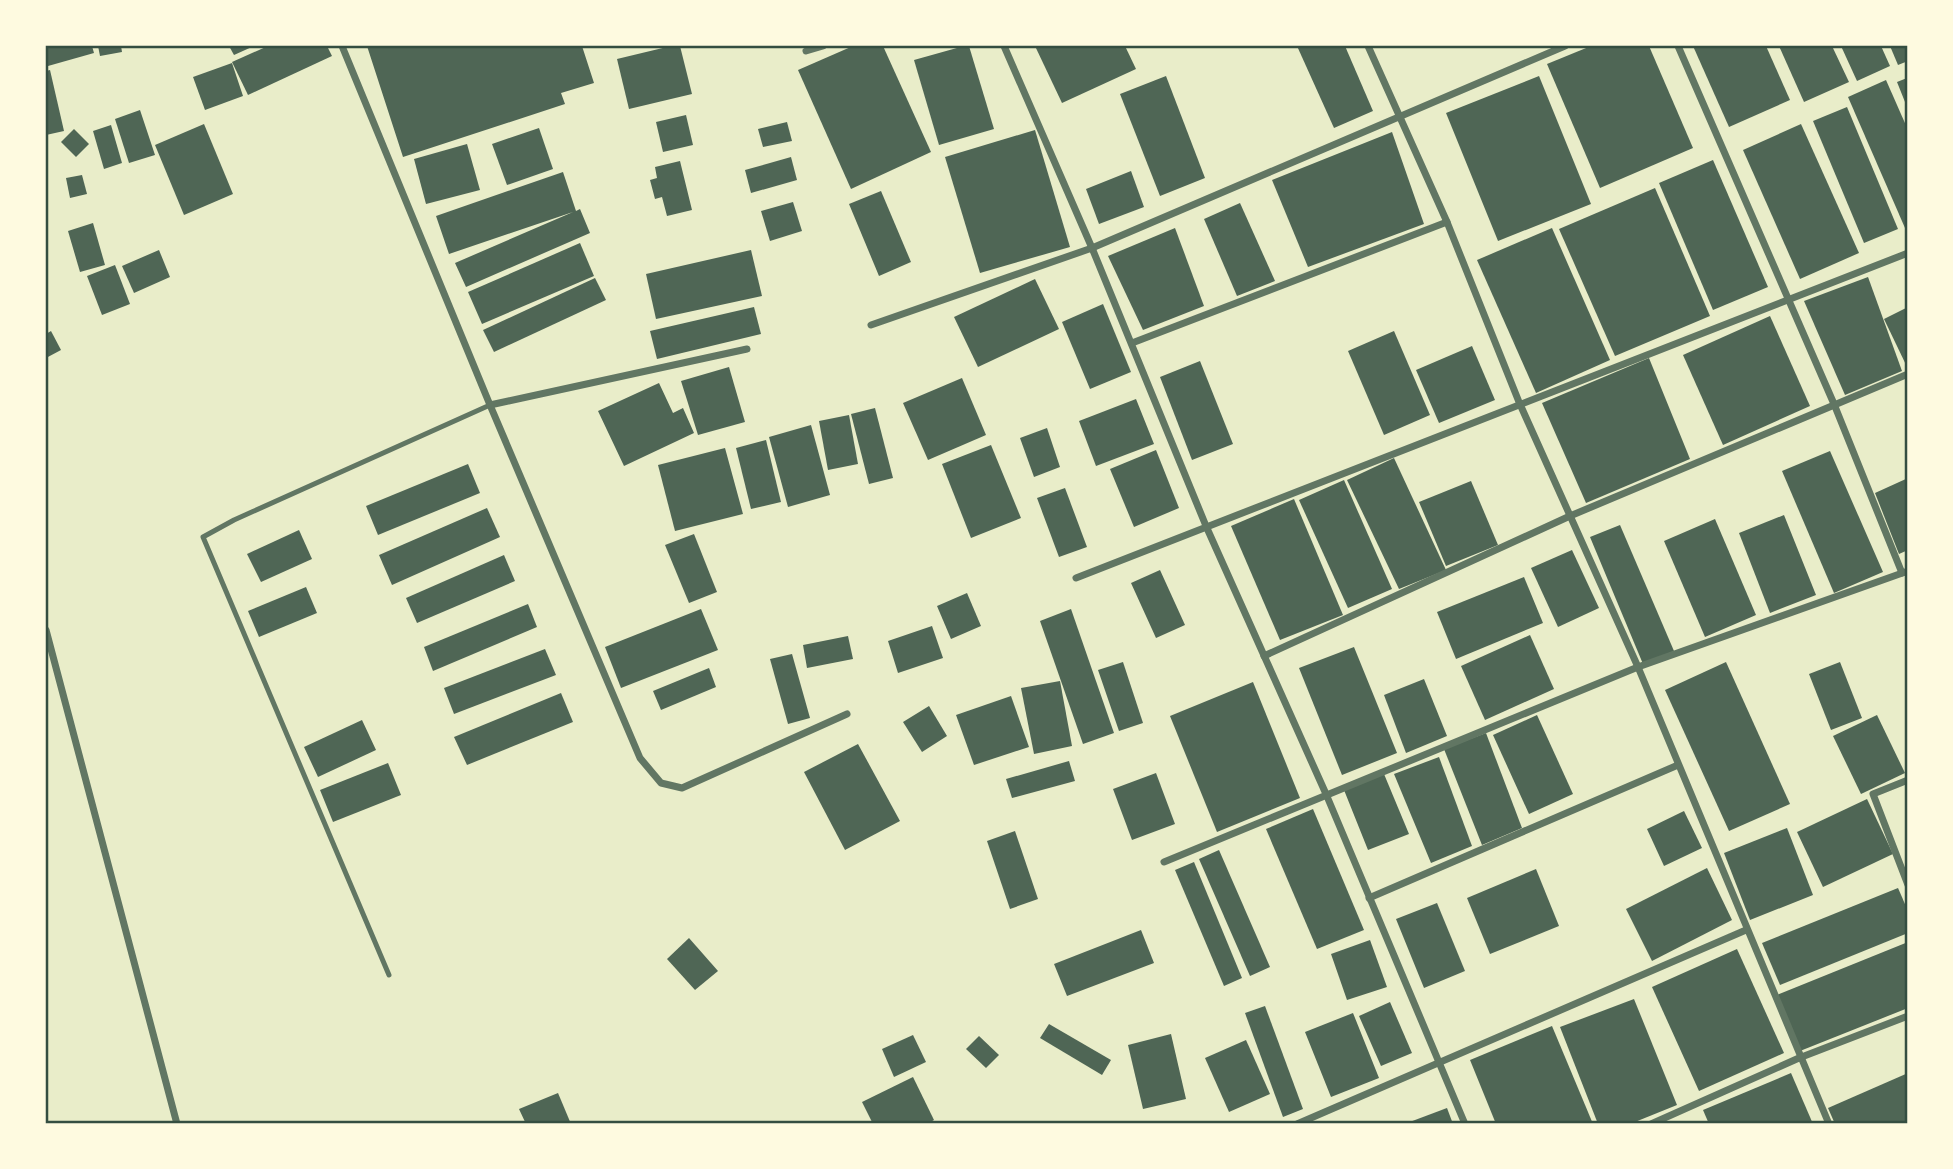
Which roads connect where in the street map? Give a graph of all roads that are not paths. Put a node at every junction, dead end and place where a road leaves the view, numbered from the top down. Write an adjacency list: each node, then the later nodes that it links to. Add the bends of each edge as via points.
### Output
1 (342, 46): 19 (street)
2 (823, 46): 7 (street)
3 (1004, 46): 10 (street)
4 (1368, 46): 8 (street)
5 (1565, 46): 8 (street)
6 (1678, 46): 12 (street)
7 (806, 51)
8 (1401, 117): 9 (street); 10 (street)
9 (1447, 222): 14 (street); 17 (street)
10 (1093, 247): 13 (street); 14 (street)
11 (1908, 253): 12 (street)
12 (1788, 302): 17 (street); 18 (street)
13 (871, 325)
14 (1132, 343): 21 (street)
15 (747, 349): 19 (street)
16 (1908, 374): 18 (street)
17 (1519, 402): 20 (street); 21 (street)
18 (1834, 404): 20 (street); 22 (street)
19 (489, 405): 27 (street, via 640,758 661,783 682,788); 35 (lane, via 203,537)
20 (1570, 516): 25 (street); 26 (street)
21 (1206, 526): 23 (street); 25 (street)
22 (1905, 572): 26 (street)
23 (1076, 578)
24 (46, 630): 39 (street)
25 (1264, 656): 30 (street)
26 (1639, 667): 28 (street); 30 (street)
27 (847, 714)
28 (1678, 765): 33 (street); 34 (street)
29 (1908, 780): 32 (street, via 1873,794)
30 (1325, 794): 31 (street); 33 (street)
31 (1164, 862)
32 (1908, 885)
33 (1369, 898): 38 (street)
34 (1746, 930): 37 (street); 38 (street)
35 (389, 975)
36 (1908, 1016): 37 (street)
37 (1799, 1058): 42 (street); 43 (street)
38 (1438, 1063): 40 (street); 41 (street)
39 (177, 1124)
40 (1297, 1124)
41 (1465, 1124)
42 (1651, 1124)
43 (1829, 1124)

